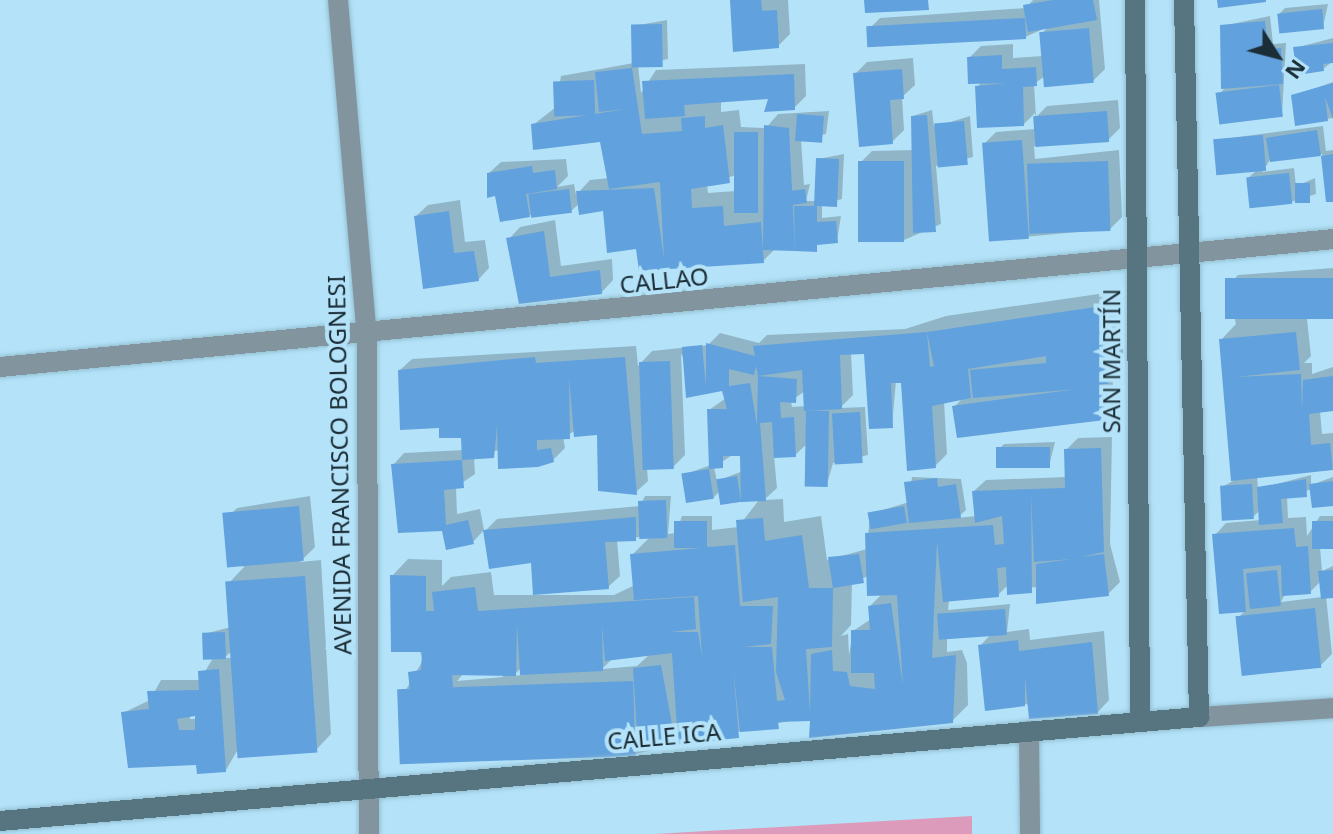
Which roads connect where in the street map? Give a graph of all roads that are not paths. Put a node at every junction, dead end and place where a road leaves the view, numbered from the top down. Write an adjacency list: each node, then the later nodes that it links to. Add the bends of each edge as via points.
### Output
1 (338, 0): 7 (street, AVENIDA FRANCISCO BOLOGNESI)
2 (1135, 0): 6 (street, SAN MARTÍN)
3 (1184, 0): 5 (street)
4 (1333, 239): 5 (street, CALLAO)
5 (1189, 253): 6 (street, CALLAO); 10 (street)
6 (1137, 258): 7 (street, CALLAO); 11 (street, SAN MARTÍN)
7 (367, 336): 8 (street, CALLAO); 13 (street, AVENIDA FRANCISCO BOLOGNESI)
8 (0, 367)
9 (1333, 708): 10 (street, CALLE ICA)
10 (1199, 717): 11 (street, CALLE ICA)
11 (1140, 721): 12 (street, CALLE ICA)
12 (1029, 731): 13 (street, CALLE ICA); 16 (street)
13 (369, 788): 14 (street, CALLE ICA); 15 (street, AVENIDA FRANCISCO BOLOGNESI)
14 (0, 821)
15 (369, 834)
16 (1030, 834)

